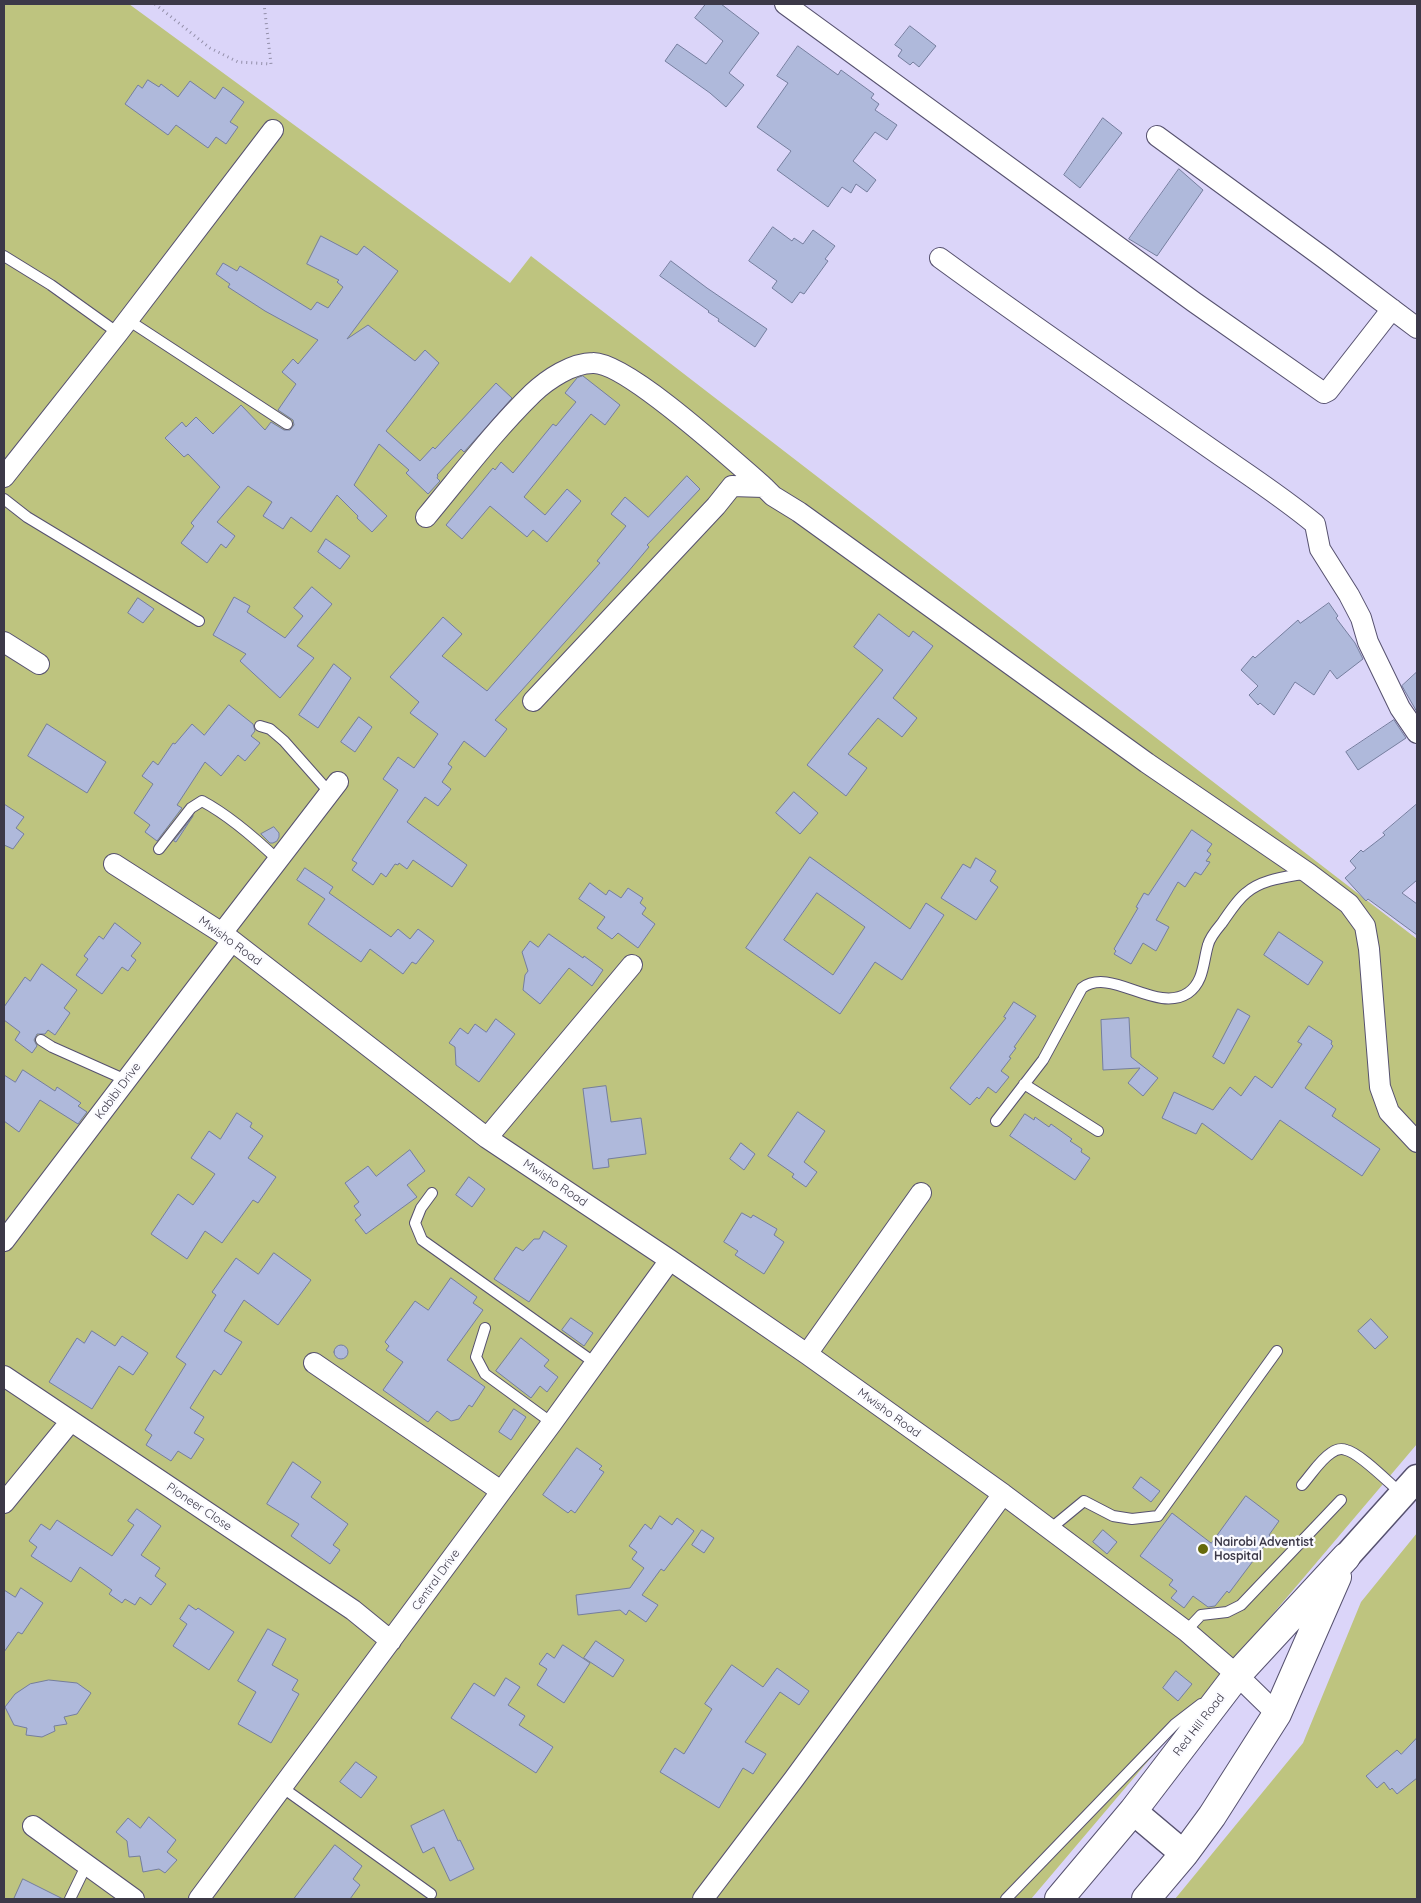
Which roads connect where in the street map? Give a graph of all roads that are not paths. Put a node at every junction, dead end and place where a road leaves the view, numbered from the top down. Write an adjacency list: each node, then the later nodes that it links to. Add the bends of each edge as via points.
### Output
1 (786, 4): 6 (street, via 1324,393)
2 (273, 130): 7 (street)
3 (1157, 136): 6 (street)
4 (4, 256): 7 (lane)
5 (940, 258): 19 (street, via 1315,524 1320,549 1349,595 1400,708)
6 (1392, 309): 8 (street)
7 (123, 326): 9 (lane); 10 (street)
8 (1417, 328)
9 (287, 424)
10 (4, 477)
11 (764, 487): 13 (street, via 674,409 613,368 594,362 557,375 534,392); 17 (street, via 732,486); 24 (street, via 1147,763)
12 (4, 499): 14 (lane, via 27,517)
13 (426, 516)
14 (199, 621)
15 (4, 642): 16 (street)
16 (39, 664)
17 (533, 701)
18 (260, 726): 20 (lane, via 270,729)
19 (1417, 733)
20 (334, 787): 22 (street, Kabibi Drive)
21 (159, 848): 22 (lane, via 191,808 202,801 218,810)
22 (278, 860): 25 (street, Kabibi Drive)
23 (114, 864): 25 (street, Mwisho Road)
24 (1308, 873): 29 (lane, via 1265,882 1246,893 1208,942 1201,978 1189,992 1177,998 1155,996 1100,981 1090,982 1082,988 1043,1060); 33 (street, via 1349,904 1365,926 1370,949 1380,1087 1389,1112)
25 (227, 937): 28 (street, Kabibi Drive); 32 (street, Mwisho Road)
26 (632, 965): 32 (street)
27 (41, 1040): 28 (lane)
28 (126, 1080): 36 (street, Kabibi Drive)
29 (1024, 1084): 30 (lane); 31 (lane)
30 (996, 1121)
31 (1098, 1131)
32 (486, 1138): 37 (street, Mwisho Road)
33 (1417, 1142)
34 (432, 1193): 42 (lane, via 420,1208 416,1222 422,1240)
35 (921, 1193): 40 (street)
36 (4, 1242)
37 (670, 1260): 40 (street, Mwisho Road); 42 (street, Central Drive)
38 (485, 1328): 45 (lane, via 476,1358 486,1374)
39 (1277, 1351): 52 (lane, via 1158,1516 1132,1520 1113,1516 1084,1501)
40 (807, 1354): 49 (street, Mwisho Road)
41 (314, 1363): 48 (street)
42 (595, 1363): 45 (street, Central Drive)
43 (4, 1376): 44 (street, Pioneer Close)
44 (71, 1421): 51 (street); 55 (street, Pioneer Close, via 352,1610)
45 (552, 1423): 48 (street, Central Drive)
46 (1302, 1485): 47 (lane, via 1331,1452 1343,1449)
47 (1410, 1486): 53 (street, Red Hill Road)
48 (501, 1491): 55 (street, Central Drive)
49 (1003, 1494): 52 (street, Mwisho Road); 67 (street)
50 (1341, 1500): 54 (lane, via 1241,1605 1227,1612 1201,1615)
51 (4, 1503)
52 (1050, 1529): 54 (street, Mwisho Road)
53 (1346, 1557): 56 (main road, Red Hill Road); 57 (main road, Red Hill Road)
54 (1186, 1631): 56 (street, Mwisho Road)
55 (391, 1642): 58 (street, Central Drive)
56 (1237, 1676): 57 (street, Mwisho Road); 59 (main road, Red Hill Road); 68 (lane, via 1175,1724)
57 (1277, 1714): 61 (main road, Red Hill Road)
58 (283, 1788): 63 (lane); 66 (street, Central Drive)
59 (1133, 1811): 61 (street); 69 (main road, Red Hill Road)
60 (33, 1826): 62 (street)
61 (1184, 1854): 70 (main road, Red Hill Road)
62 (86, 1866): 64 (lane); 65 (street)
63 (431, 1894)
64 (70, 1899)
65 (134, 1899)
66 (199, 1899)
67 (703, 1899)
68 (1006, 1899)
69 (1059, 1899)
70 (1146, 1899)

